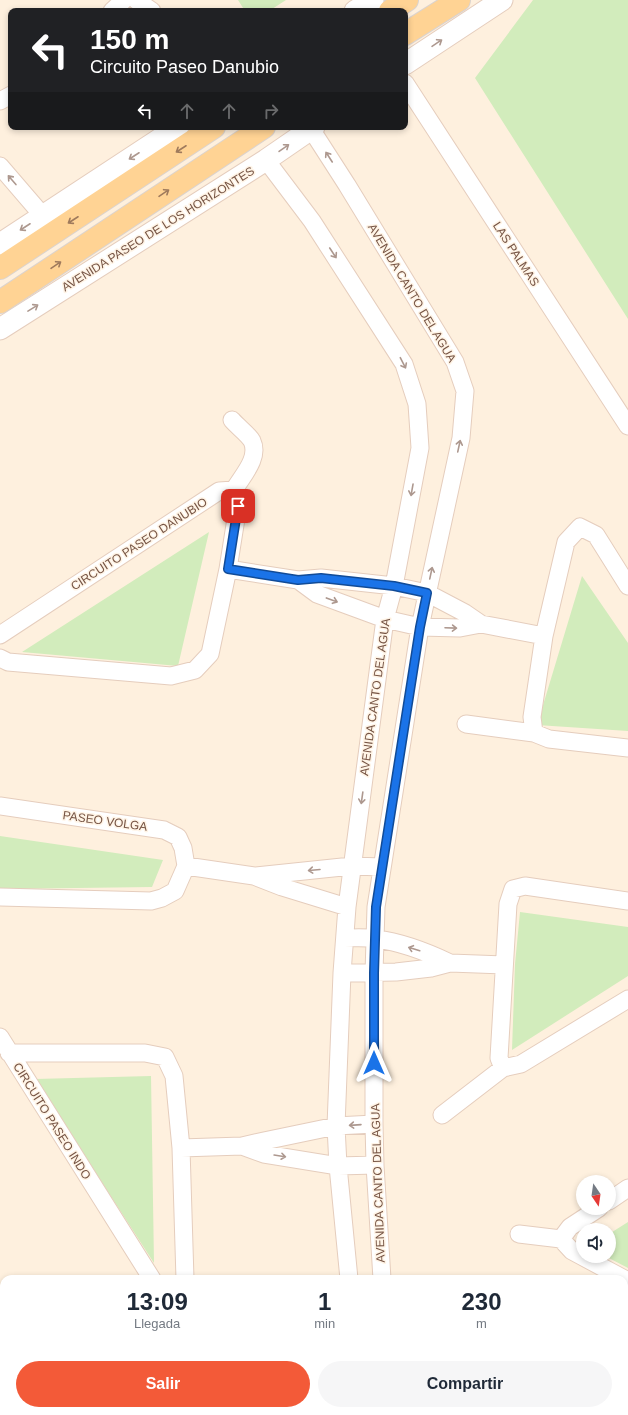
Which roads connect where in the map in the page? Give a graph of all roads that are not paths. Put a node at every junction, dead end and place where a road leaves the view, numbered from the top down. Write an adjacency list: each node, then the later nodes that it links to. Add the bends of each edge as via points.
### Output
1 (124, 0): 6 (street)
2 (136, 0): 7 (street)
3 (407, 0): 8 (main road)
4 (459, 0): 9 (main road)
5 (502, 0): 10 (street, one-way to 5)
6 (115, 8)
7 (148, 8)
8 (395, 8)
9 (408, 32)
10 (408, 62)
11 (408, 88): 25 (street, LAS PALMAS)
12 (173, 130): 19 (street, one-way to 19)
13 (209, 130): 21 (main road, one-way to 21)
14 (259, 130): 22 (main road, AVENIDA PASEO DE LOS HORIZONTES, one-way to 14)
15 (309, 130): 17 (street, AVENIDA PASEO DE LOS HORIZONTES, one-way to 15)
16 (313, 130): 31 (street, AVENIDA CANTO DEL AGUA, one-way to 16, via 461,438 465,391 455,362)
17 (266, 160): 23 (street, AVENIDA PASEO DE LOS HORIZONTES, one-way to 17); 29 (street, AVENIDA CANTO DEL AGUA, one-way to 29, via 312,220 404,364 417,404 420,448)
18 (0, 166): 19 (street, one-way to 18)
19 (43, 216): 20 (street, one-way to 20)
20 (0, 244)
21 (0, 268)
22 (0, 302)
23 (0, 329)
24 (232, 420): 26 (street, via 251,440 255,452)
25 (628, 426)
26 (234, 490): 27 (street, via 238,506); 35 (street, CIRCUITO PASEO DANUBIO, via 219,491)
27 (228, 569): 28 (street); 37 (street, via 210,654 195,670 171,676 8,662)
28 (298, 580): 29 (street, via 321,578); 32 (street, one-way to 32, via 317,594)
29 (394, 586): 31 (street); 32 (street, AVENIDA CANTO DEL AGUA)
30 (628, 586): 36 (street, via 596,535 580,527 566,542)
31 (427, 593): 33 (street); 34 (street, AVENIDA CANTO DEL AGUA)
32 (385, 619): 34 (street); 43 (street, AVENIDA CANTO DEL AGUA, one-way to 43)
33 (481, 624): 34 (street, one-way to 33, via 460,628); 36 (street)
34 (420, 627): 44 (street, AVENIDA CANTO DEL AGUA)
35 (0, 635)
36 (544, 636): 39 (street, via 532,717)
37 (0, 658)
38 (466, 724): 39 (street)
39 (534, 733): 40 (street, via 549,740)
40 (628, 748)
41 (0, 806): 42 (street, PASEO VOLGA, via 164,830 178,837)
42 (186, 866): 45 (street); 46 (street, via 175,891 151,901)
43 (352, 866): 44 (street); 45 (street, one-way to 45); 48 (street, AVENIDA CANTO DEL AGUA)
44 (382, 867): 50 (street, AVENIDA CANTO DEL AGUA, via 376,907)
45 (254, 876): 48 (street)
46 (0, 897)
47 (628, 901): 52 (street, via 525,886 513,889 508,904)
48 (347, 907): 49 (street, AVENIDA CANTO DEL AGUA)
49 (345, 938): 50 (street); 53 (street, AVENIDA CANTO DEL AGUA)
50 (375, 938): 51 (street, one-way to 50, via 434,955); 54 (street, AVENIDA CANTO DEL AGUA)
51 (450, 963): 52 (street); 54 (street, via 432,968)
52 (504, 965): 58 (street, via 498,1058)
53 (342, 973): 54 (street); 61 (street, AVENIDA CANTO DEL AGUA)
54 (374, 973): 60 (street, AVENIDA CANTO DEL AGUA)
55 (628, 999): 58 (street, via 521,1064)
56 (0, 1037): 57 (street)
57 (9, 1053): 63 (street, CIRCUITO PASEO INDO, via 145,1053 165,1057 174,1076); 71 (street, CIRCUITO PASEO INDO)
58 (503, 1068): 59 (street)
59 (442, 1115)
60 (374, 1124): 61 (street, one-way to 61); 64 (street, AVENIDA CANTO DEL AGUA)
61 (336, 1126): 62 (street); 65 (street, AVENIDA CANTO DEL AGUA)
62 (242, 1146): 63 (street); 65 (street, one-way to 65, via 264,1154)
63 (181, 1148): 72 (street, CIRCUITO PASEO INDO)
64 (375, 1165): 65 (street); 74 (street, AVENIDA CANTO DEL AGUA)
65 (338, 1166): 73 (street, AVENIDA CANTO DEL AGUA)
66 (628, 1188): 67 (street)
67 (616, 1196)
68 (588, 1215): 70 (street, via 570,1227)
69 (519, 1234): 70 (street)
70 (561, 1239): 75 (street, via 572,1251)
71 (149, 1275)
72 (185, 1275)
73 (349, 1275)
74 (382, 1275)
75 (617, 1275)

